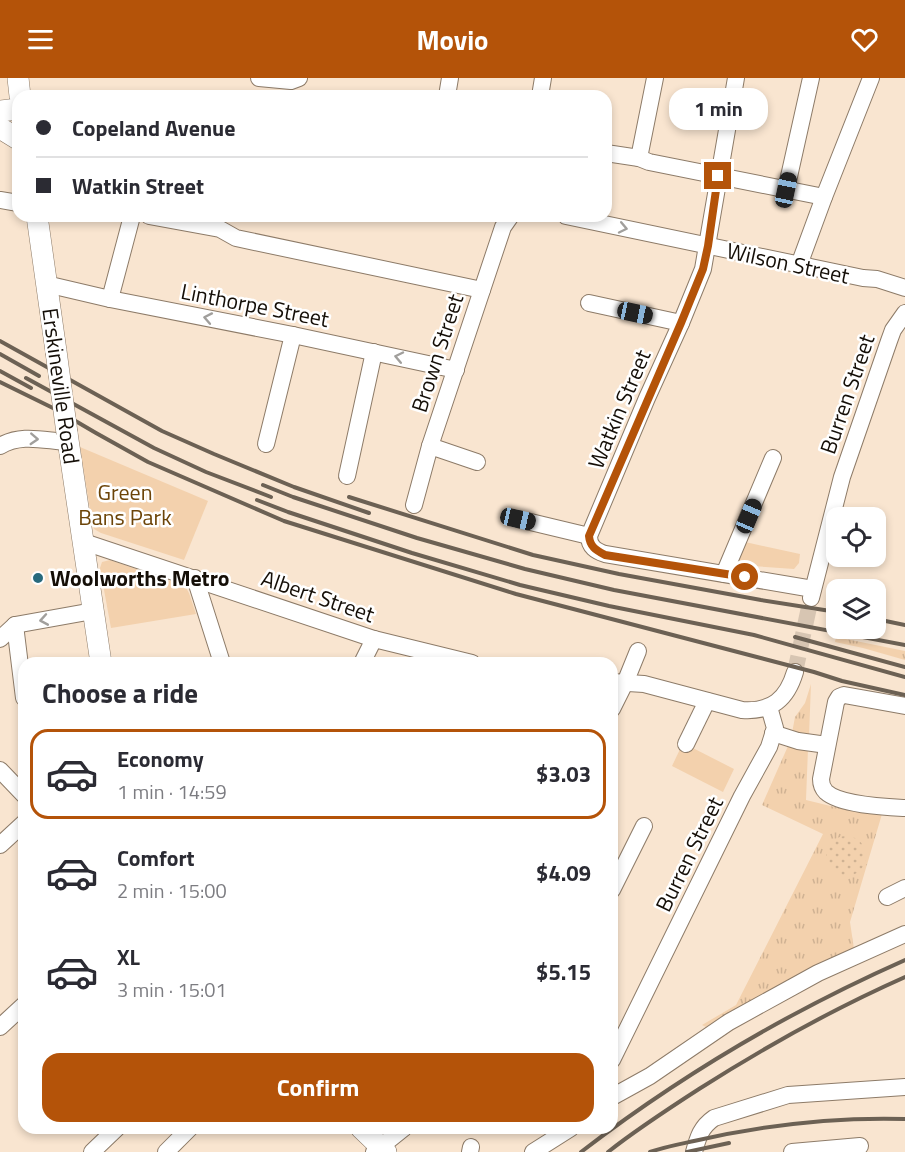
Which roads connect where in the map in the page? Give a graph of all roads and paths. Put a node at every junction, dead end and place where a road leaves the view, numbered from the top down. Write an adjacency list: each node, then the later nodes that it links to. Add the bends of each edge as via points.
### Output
1 (260, 78): 2 (street)
2 (299, 78)
3 (655, 78): 8 (street)
4 (736, 78): 9 (street, Watkin Street)
5 (811, 78): 10 (street)
6 (871, 78): 11 (street)
7 (612, 154): 8 (street)
8 (639, 158): 9 (street)
9 (718, 176): 10 (street); 17 (street, Watkin Street)
10 (786, 190): 11 (street)
11 (824, 197): 18 (street)
12 (38, 222): 19 (main road, Erskineville Road)
13 (130, 222): 22 (street)
14 (181, 222): 21 (street, via 219,229 236,238)
15 (506, 222): 21 (street, Brown Street)
16 (594, 222): 17 (street, Wilson Street, one-way to 17)
17 (708, 246): 18 (street, Wilson Street); 25 (street, Watkin Street)
18 (799, 265): 20 (street, Wilson Street)
19 (46, 284): 22 (street, Linthorpe Street); 29 (main road, Erskineville Road, bridge)
20 (905, 288)
21 (482, 290): 28 (street, Brown Street)
22 (110, 299): 26 (street, Linthorpe Street, one-way to 22)
23 (589, 303): 25 (street)
24 (905, 313): 40 (street, Burren Street, via 893,330 845,467 812,593)
25 (681, 323): 38 (street, Watkin Street)
26 (293, 335): 27 (street, Linthorpe Street); 31 (street)
27 (374, 352): 28 (street, Linthorpe Street, one-way to 27); 35 (street)
28 (456, 370): 32 (street, Brown Street)
29 (68, 437): 30 (street, one-way to 29); 39 (main road, Erskineville Road)
30 (3, 440)
31 (266, 444)
32 (430, 446): 34 (street); 36 (street, Brown Street)
33 (773, 458): 40 (street)
34 (477, 462)
35 (347, 476)
36 (414, 505)
37 (518, 519): 38 (street)
38 (590, 541): 40 (street, via 605,555)
39 (84, 542): 41 (street, Albert Street); 42 (main road, Erskineville Road)
40 (724, 574)
41 (195, 578): 45 (street, Albert Street); 49 (street)
42 (93, 611): 43 (street, one-way to 43); 48 (main road, Erskineville Road)
43 (15, 625): 44 (street); 47 (street)
44 (0, 639)
45 (374, 639): 50 (street); 51 (street, Albert Street)
46 (638, 651): 53 (street)
47 (19, 657)
48 (100, 657)
49 (220, 657)
50 (365, 657)
51 (448, 657)
52 (795, 672): 56 (street, via 788,692)
53 (618, 682): 54 (street, via 644,684)
54 (707, 701): 56 (street, via 752,711); 58 (street)
55 (905, 705): 59 (street, via 839,697)
56 (769, 707): 57 (street, via 775,726)
57 (773, 733): 59 (street); 72 (street, Burren Street)
58 (686, 744)
59 (827, 745): 62 (street, via 820,779 828,794 867,805)
60 (0, 770): 61 (street)
61 (18, 789)
62 (905, 808)
63 (644, 826): 66 (street)
64 (18, 828): 65 (street)
65 (0, 845)
66 (618, 867)
67 (905, 888): 68 (street)
68 (887, 897)
69 (905, 934): 74 (street, via 818,973 729,1022)
70 (18, 1010): 71 (street)
71 (0, 1027)
72 (618, 1048)
73 (905, 1087): 84 (street, via 788,1095 714,1118 701,1130)
74 (618, 1094)
75 (111, 1134): 81 (street)
76 (184, 1134): 82 (street)
77 (372, 1134): 79 (main road)
78 (562, 1134): 83 (street)
79 (387, 1142)
80 (861, 1146): 85 (street)
81 (92, 1152)
82 (166, 1152)
83 (533, 1152)
84 (694, 1152)
85 (792, 1152)

